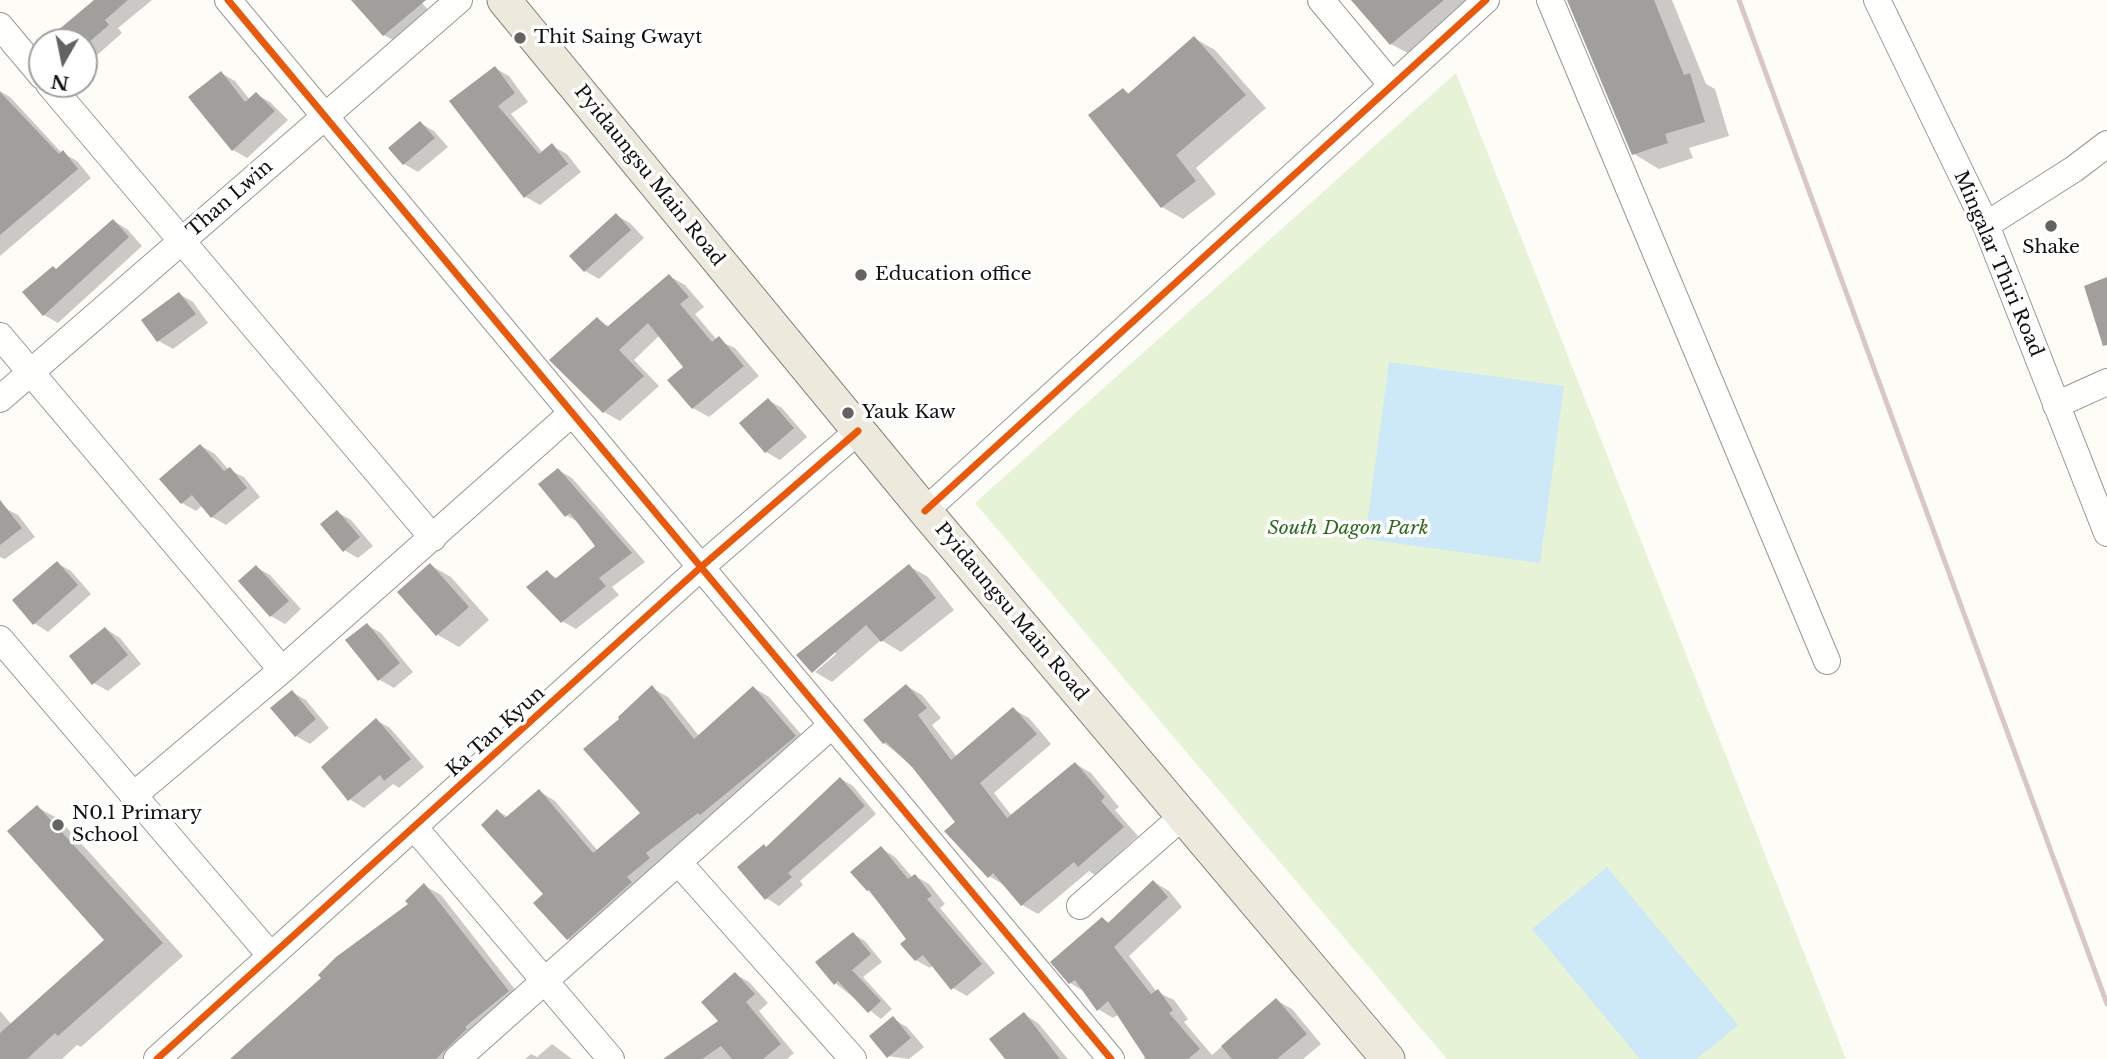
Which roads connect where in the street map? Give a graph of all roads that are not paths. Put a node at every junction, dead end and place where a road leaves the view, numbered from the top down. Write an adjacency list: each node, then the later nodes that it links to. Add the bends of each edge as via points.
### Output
1 (228, 0): 12 (street)
2 (459, 0): 12 (street, Than Lwin)
3 (504, 0): 22 (main road, Pyidaungsu Main Road)
4 (1321, 0): 10 (street)
5 (1486, 0): 10 (street)
6 (1550, 0): 28 (street)
7 (1877, 0): 14 (street, Mingalar Thiri Road)
8 (0, 26): 9 (street)
9 (28, 59)
10 (1391, 84): 23 (street)
11 (61, 98): 15 (street)
12 (325, 116): 15 (street, Than Lwin); 21 (street)
13 (2107, 144): 14 (street)
14 (1986, 225): 20 (street, Mingalar Thiri Road)
15 (182, 241): 17 (street, Than Lwin); 25 (street)
16 (0, 336): 17 (street)
17 (30, 372): 19 (street, Than Lwin); 29 (street)
18 (2107, 382): 20 (street)
19 (0, 399)
20 (2056, 405): 24 (street, Mingalar Thiri Road)
21 (572, 413): 25 (street); 26 (street)
22 (858, 430): 23 (main road, Pyidaungsu Main Road); 26 (street, Ka Tan Kyun)
23 (925, 511): 32 (main road, Pyidaungsu Main Road)
24 (2107, 533)
25 (433, 538): 29 (street)
26 (701, 567): 30 (street); 33 (street, Ka Tan Kyun)
27 (0, 639): 31 (street)
28 (1827, 661)
29 (282, 670): 31 (street)
30 (832, 725): 34 (street); 42 (street)
31 (134, 794): 36 (street)
32 (1183, 816): 35 (street); 43 (main road, Pyidaungsu Main Road)
33 (414, 827): 36 (street, Ka Tan Kyun); 37 (street)
34 (679, 863): 37 (street); 41 (street)
35 (1080, 906)
36 (271, 956): 38 (street, Ka Tan Kyun)
37 (545, 981): 39 (street); 40 (street)
38 (158, 1059)
39 (457, 1059)
40 (611, 1059)
41 (852, 1059)
42 (1111, 1059)
43 (1388, 1059)

